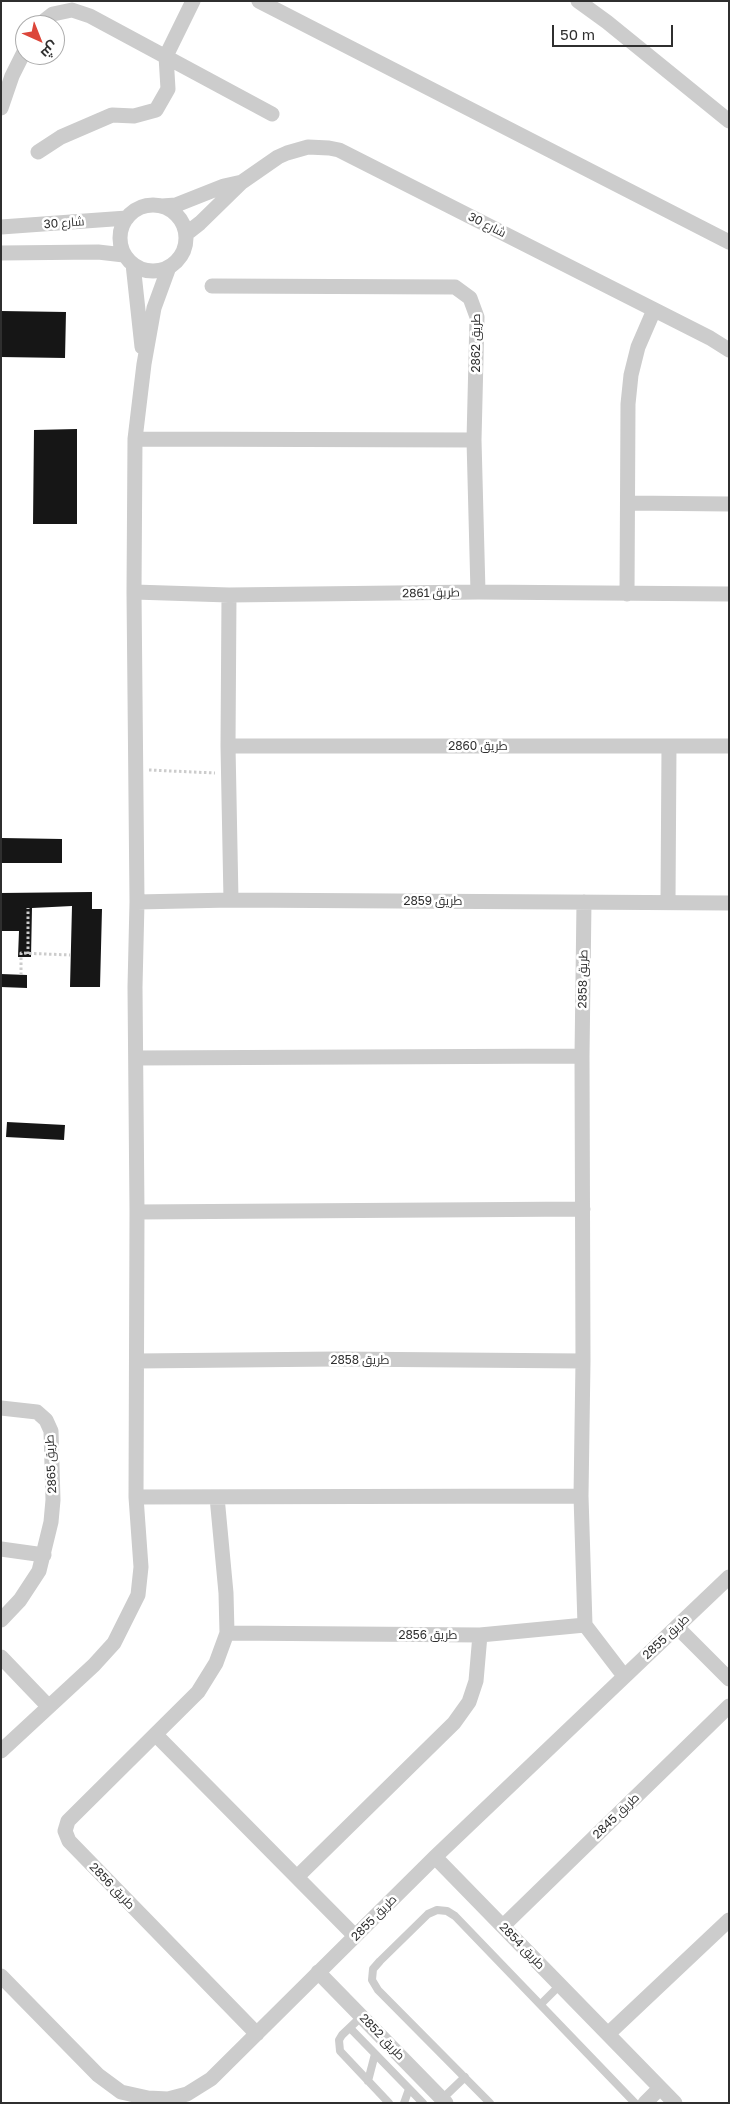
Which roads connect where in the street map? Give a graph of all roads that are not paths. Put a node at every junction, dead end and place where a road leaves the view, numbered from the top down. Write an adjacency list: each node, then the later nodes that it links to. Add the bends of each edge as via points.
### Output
1 (55, 1): 5 (street)
2 (193, 1): 7 (street)
3 (258, 1): 18 (street)
4 (578, 1): 11 (street)
5 (72, 10): 6 (street); 7 (street, via 90,16)
6 (52, 15)
7 (166, 56): 10 (street); 12 (street, via 168,89 156,110 134,116 112,115 62,136)
8 (18, 65): 9 (street)
9 (1, 108)
10 (272, 114)
11 (729, 121)
12 (38, 152)
13 (242, 182): 14 (street, شارع 30, via 176,205); 17 (street, شارع 30); 23 (street, شارع 30, via 288,153 308,147 339,150)
14 (162, 206): 15 (street, شارع 30, via 143,207); 17 (street, via 182,222)
15 (127, 218): 16 (street, شارع 30); 20 (street, via 121,230 120,243)
16 (1, 227)
17 (186, 234): 21 (street, via 185,247)
18 (729, 242)
19 (1, 253): 20 (street, via 98,252)
20 (129, 260): 21 (street, via 144,270); 25 (street)
21 (170, 267): 25 (street, via 154,308)
22 (212, 286): 27 (street, طريق 2862, via 455,287 470,298 477,317)
23 (654, 310): 24 (street, شارع 30); 28 (street, via 638,347 631,375)
24 (729, 350)
25 (144, 364): 26 (street)
26 (135, 439): 27 (street); 30 (street)
27 (474, 440): 31 (street, طريق 2862)
28 (628, 503): 29 (street); 32 (street)
29 (729, 504)
30 (134, 592): 34 (street, طريق 2861); 39 (street)
31 (478, 592): 32 (street, طريق 2861); 34 (street, طريق 2861)
32 (627, 594): 33 (street, طريق 2861)
33 (729, 594)
34 (229, 596): 35 (street)
35 (228, 746): 36 (street, طريق 2860); 38 (street)
36 (670, 746): 37 (street, طريق 2860); 41 (street)
37 (729, 746)
38 (231, 900): 39 (street, طريق 2859); 40 (street, طريق 2859)
39 (138, 902): 44 (street)
40 (584, 902): 41 (street, طريق 2859); 43 (street, طريق 2858)
41 (668, 902): 42 (street, طريق 2859)
42 (729, 902)
43 (582, 1056): 44 (street); 45 (street, طريق 2858)
44 (136, 1058): 46 (street)
45 (584, 1210): 46 (street); 47 (street, طريق 2858)
46 (137, 1212): 48 (street)
47 (584, 1360): 48 (street, طريق 2858); 50 (street, طريق 2858)
48 (137, 1361): 51 (street)
49 (1, 1408): 54 (street, طريق 2865, via 37,1412 51,1431 53,1500)
50 (581, 1496): 52 (street); 57 (street, طريق 2858)
51 (136, 1497): 52 (street); 64 (street, via 141,1567 138,1595 114,1642)
52 (217, 1498): 59 (street, طريق 2856)
53 (1, 1549): 54 (street)
54 (44, 1555): 56 (street, طريق 2865, via 30,1586)
55 (729, 1578): 58 (street, طريق 2855)
56 (1, 1620)
57 (585, 1625): 60 (street, طريق 2856); 62 (street)
58 (677, 1627): 62 (street, طريق 2855); 63 (street)
59 (227, 1634): 60 (street, طريق 2856); 66 (street, طريق 2856, via 216,1663 198,1692)
60 (480, 1635): 69 (street, via 476,1681 468,1702 454,1723)
61 (1, 1657): 64 (street)
62 (624, 1676): 68 (street, طريق 2855)
63 (729, 1679)
64 (48, 1706): 67 (street)
65 (729, 1706): 71 (street, طريق 2845)
66 (156, 1735): 69 (street); 79 (street, طريق 2856, via 68,1821 65,1831 69,1841)
67 (1, 1751)
68 (435, 1857): 71 (street, طريق 2854); 72 (street, طريق 2855)
69 (297, 1877): 72 (street)
70 (729, 1920): 80 (street)
71 (503, 1926): 75 (street, طريق 2854)
72 (355, 1936): 73 (street, طريق 2855)
73 (318, 1972): 77 (street, طريق 2852); 79 (street, طريق 2855)
74 (1, 1976): 79 (street, طريق 2855, via 98,2075 121,2092 168,2099 187,2094 211,2079)
75 (560, 1985): 76 (lane); 80 (street, طريق 2854)
76 (540, 2004): 82 (lane, via 447,1910 428,1914 400,1941 373,1969 372,1980 378,1990); 91 (lane)
77 (362, 2016): 78 (lane); 86 (street, طريق 2852)
78 (350, 2028): 81 (lane); 83 (lane, via 339,2040 340,2051)
79 (257, 2034)
80 (608, 2034): 85 (street, طريق 2854)
81 (375, 2054): 83 (lane); 84 (lane)
82 (465, 2077): 86 (lane); 90 (lane)
83 (368, 2081): 87 (lane)
84 (409, 2088): 88 (lane); 89 (lane)
85 (660, 2088): 92 (street); 93 (street, طريق 2854)
86 (444, 2101)
87 (389, 2103)
88 (404, 2103)
89 (423, 2103)
90 (490, 2103)
91 (635, 2103)
92 (645, 2103)
93 (675, 2103)

